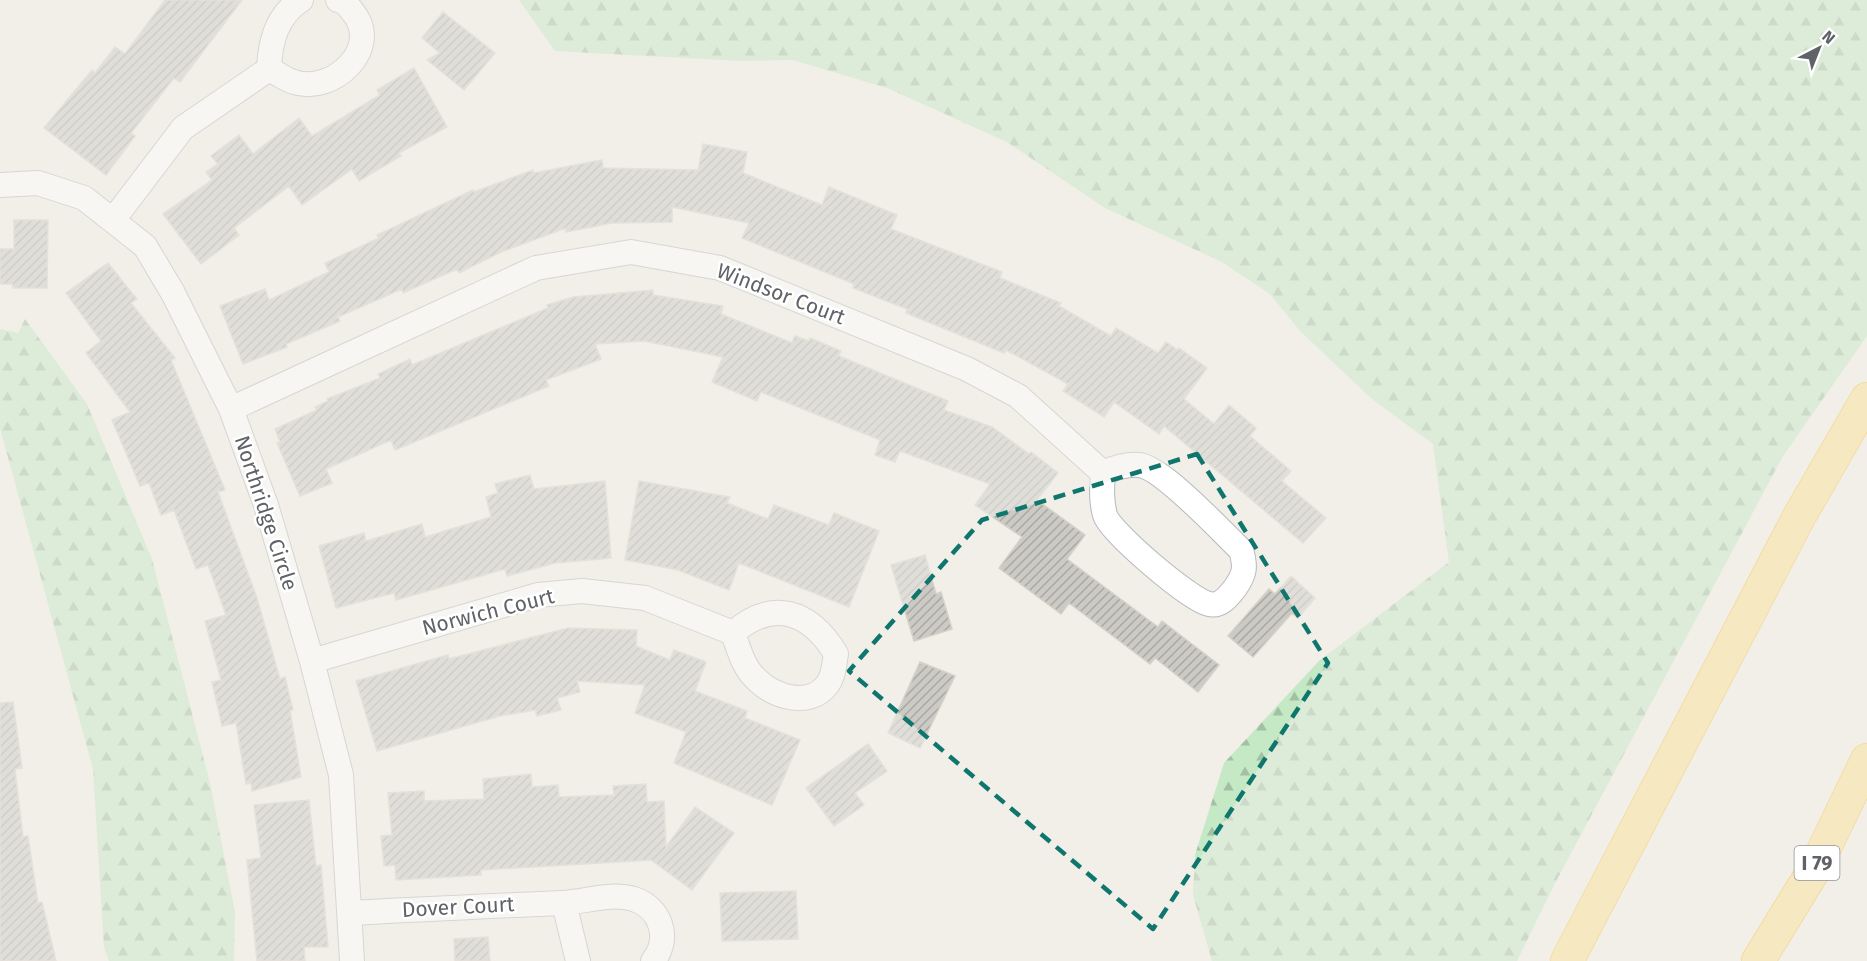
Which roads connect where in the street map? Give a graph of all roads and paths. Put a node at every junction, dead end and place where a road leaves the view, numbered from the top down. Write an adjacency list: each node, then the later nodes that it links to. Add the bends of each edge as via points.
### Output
1 (301, 0): 3 (street, via 281,17)
2 (338, 0): 3 (street, via 359,19 364,38 356,59 317,84 295,83)
3 (269, 69): 5 (street, via 183,128)
4 (0, 185): 5 (street, Northridge Circle, via 38,183 84,198)
5 (113, 220): 7 (street, Northridge Circle, via 145,246)
6 (1867, 399): 17 (highway, via 1800,515)
7 (231, 409): 8 (street, Windsor Court, via 536,268 631,252 720,268 967,369 1018,396); 10 (street, Northridge Circle, via 266,505)
8 (1103, 473): 8 (street, via 1105,517 1141,555 1210,604 1229,596 1244,576 1241,550 1166,480 1141,465 1119,466)
9 (733, 633): 10 (street, Norwich Court, via 645,598 582,591 537,595)
10 (312, 661): 13 (street, Northridge Circle, via 341,775)
11 (1867, 760): 18 (highway, I 79, via 1815,868)
12 (564, 903): 13 (street, Dover Court); 15 (street); 16 (street, Dover Court, via 614,896 648,905 658,915 662,931 661,946)
13 (351, 913): 14 (street, Northridge Circle)
14 (352, 961)
15 (578, 961)
16 (653, 961)
17 (1568, 961)
18 (1758, 961)

